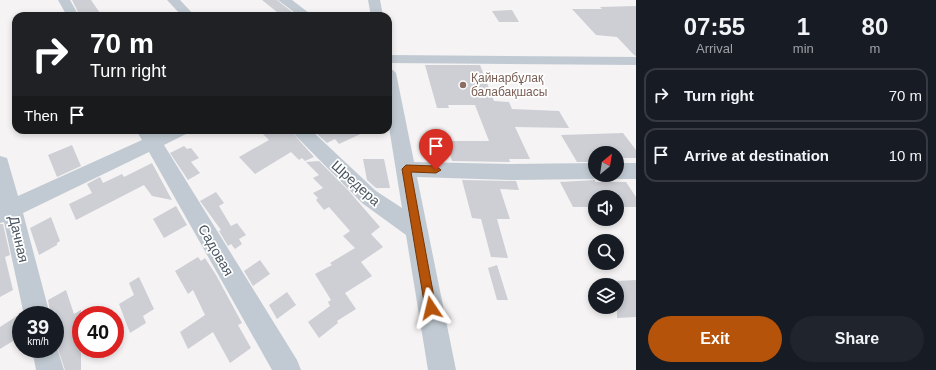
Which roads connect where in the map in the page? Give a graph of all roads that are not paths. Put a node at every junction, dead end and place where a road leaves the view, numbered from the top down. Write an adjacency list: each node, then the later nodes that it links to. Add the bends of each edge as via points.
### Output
1 (64, 0): 5 (street)
2 (173, 0): 6 (street)
3 (284, 0): 7 (street)
4 (374, 0): 8 (street)
5 (71, 12)
6 (185, 12)
7 (301, 12)
8 (376, 12)
9 (392, 59): 10 (street)
10 (636, 61)
11 (392, 94): 16 (street)
12 (159, 134): 14 (street)
13 (304, 134): 21 (street, Шредера, via 369,197)
14 (149, 136): 20 (street); 25 (street, Садовая)
15 (0, 163): 20 (street, Дачная)
16 (406, 169): 17 (street); 21 (street)
17 (588, 171)
18 (624, 171): 19 (street)
19 (636, 171)
20 (6, 212): 22 (street, Дачная)
21 (417, 230): 26 (street)
22 (34, 306)
23 (47, 358): 24 (street)
24 (50, 370)
25 (287, 370)
26 (442, 370)

